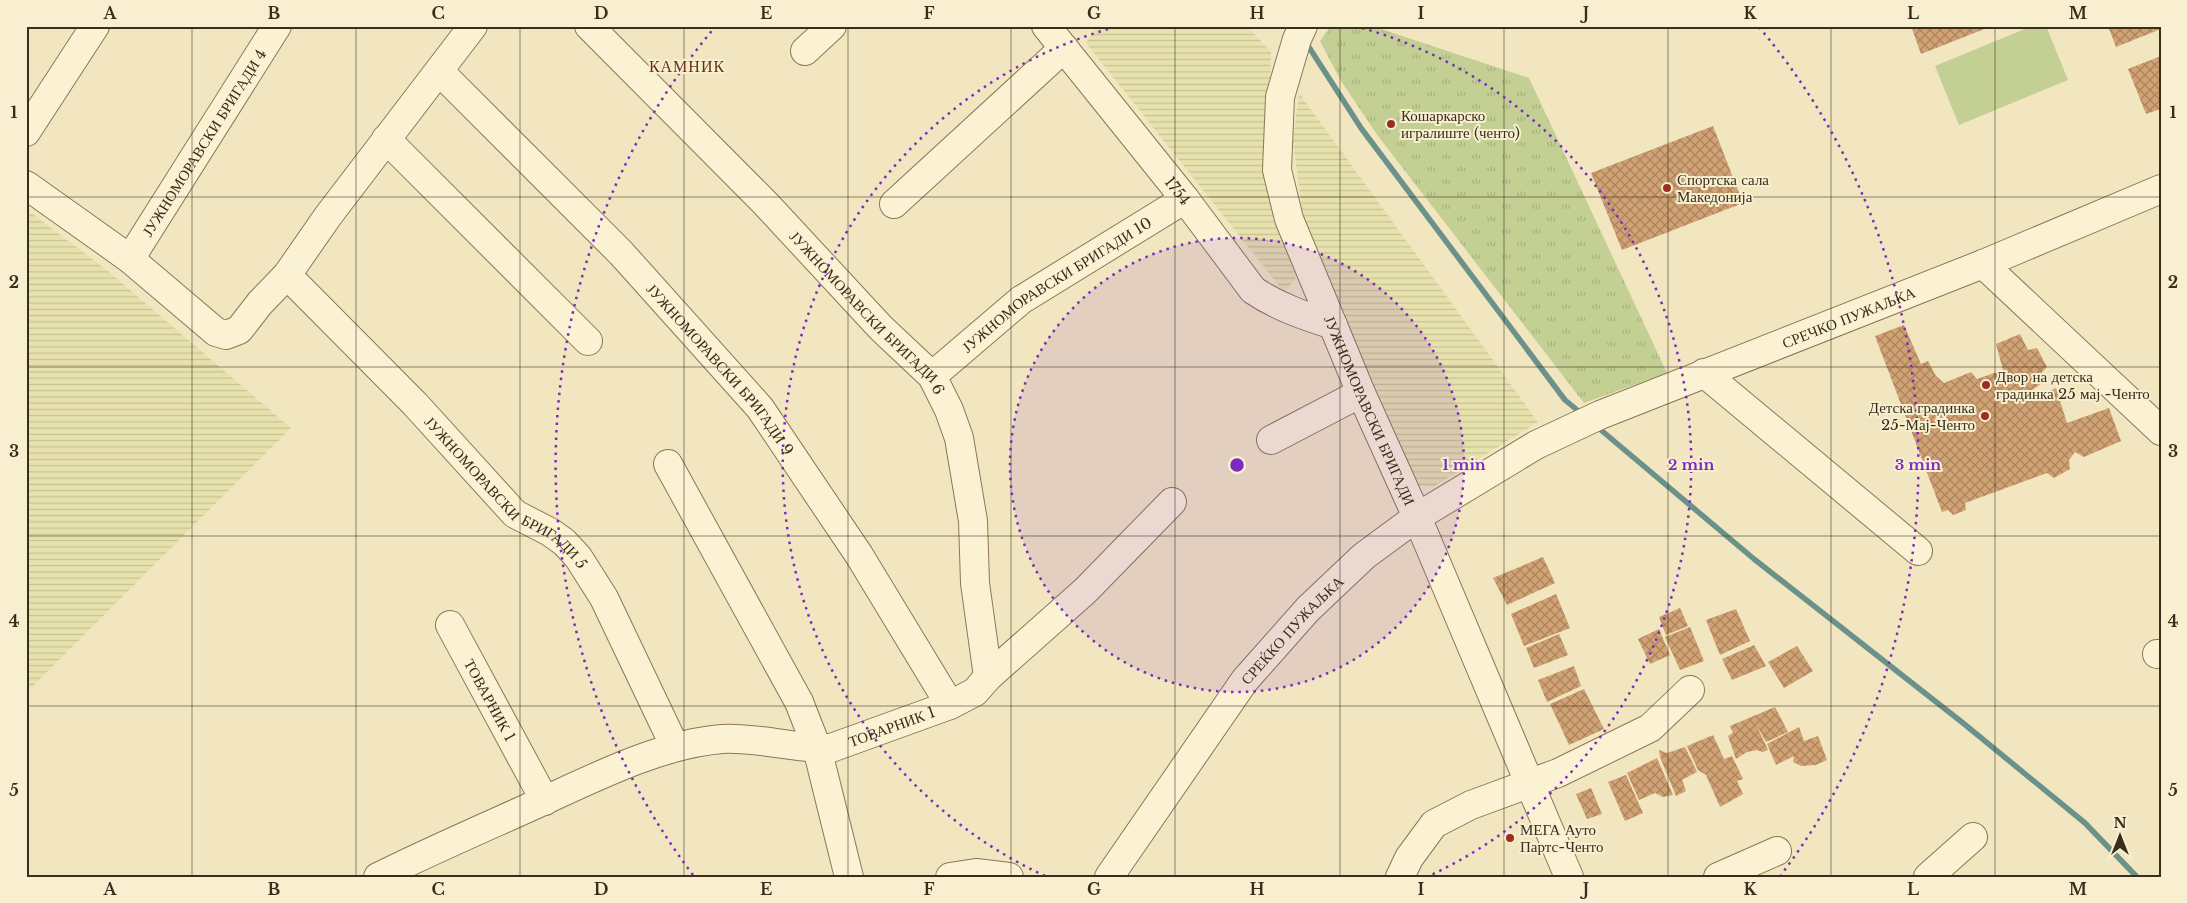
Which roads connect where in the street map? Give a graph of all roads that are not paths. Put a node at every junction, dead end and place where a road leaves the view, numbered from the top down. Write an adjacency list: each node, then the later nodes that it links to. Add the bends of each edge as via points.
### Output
1 (95, 26): 11 (street)
2 (277, 26): 17 (street, ЈУЖНОМОРАВСКИ БРИГАДИ 4)
3 (474, 26): 10 (street)
4 (590, 26): 23 (street, ЈУЖНОМОРАВСКИ БРИГАДИ 6, via 766,204 881,328)
5 (832, 26): 9 (street)
6 (1046, 26): 8 (street, 1754)
7 (1303, 26): 20 (street, ЈУЖНОМОРАВСКИ БРИГАДИ, via 1280,97 1278,170 1290,219)
8 (1064, 48): 15 (street, 1754); 16 (street)
9 (805, 51)
10 (440, 72): 12 (street); 35 (street, ЈУЖНОМОРАВСКИ БРИГАДИ 9, via 621,253 760,408 859,555)
11 (26, 132)
12 (386, 139): 19 (street); 21 (street)
13 (26, 185): 17 (street)
14 (2161, 189): 18 (street, СРЕЧКО ПУЖАЉКА)
15 (1185, 199): 20 (street, 1754, via 1254,290 1293,312); 23 (street, ЈУЖНОМОРАВСКИ БРИГАДИ 10, via 1021,300)
16 (894, 204)
17 (130, 259): 19 (street, via 216,332 226,336 239,330)
18 (1983, 264): 22 (street, СРЕЧКО ПУЖАЉКА); 25 (street)
19 (287, 275): 36 (street, ЈУЖНОМОРАВСКИ БРИГАДИ 5, via 415,404 515,514 550,532 578,558 604,598)
20 (1333, 325): 24 (street, ЈУЖНОМОРАВСКИ БРИГАДИ)
21 (588, 341)
22 (1704, 373): 27 (street, СРЕЧКО ПУЖАЉКА); 31 (street)
23 (932, 376): 33 (street, ЈУЖНОМОРАВСКИ БРИГАДИ 6, via 959,438 973,521 975,583)
24 (1361, 394): 26 (street); 30 (street, ЈУЖНОМОРАВСКИ БРИГАДИ)
25 (2161, 431)
26 (1271, 440)
27 (1536, 445): 30 (street, СРЕЌКО ПУЖАЉКА)
28 (668, 464): 37 (street, via 799,702)
29 (1172, 502): 33 (street, ТОВАРНИК 1, via 1085,591)
30 (1417, 517): 38 (street, ЈУЖНОМОРАВСКИ БРИГАДИ); 46 (street, СРЕЌКО ПУЖАЉКА, via 1364,556 1308,609 1245,680)
31 (1918, 551)
32 (450, 625): 39 (street, ТОВАРНИК 1)
33 (988, 677): 35 (street, ТОВАРНИК 1, via 975,692)
34 (1690, 690): 38 (street, via 1650,728)
35 (950, 705): 37 (street, ТОВАРНИК 1, via 846,744)
36 (675, 747): 37 (street, ТОВАРНИК 1, via 721,740 757,740); 39 (street, ТОВАРНИК 1, via 613,770)
37 (817, 748): 43 (street)
38 (1530, 784): 47 (street, via 1471,805 1434,824 1413,852); 48 (street, ЈУЖНОМОРАВСКИ БРИГАДИ)
39 (545, 801): 42 (street, ТОВАРНИК 1)
40 (1973, 837): 50 (street)
41 (1778, 851): 49 (street)
42 (378, 877)
43 (850, 877)
44 (950, 877): 45 (street, via 976,874)
45 (1009, 877)
46 (1109, 877)
47 (1400, 877)
48 (1569, 877)
49 (1718, 877)
50 (1928, 877)

